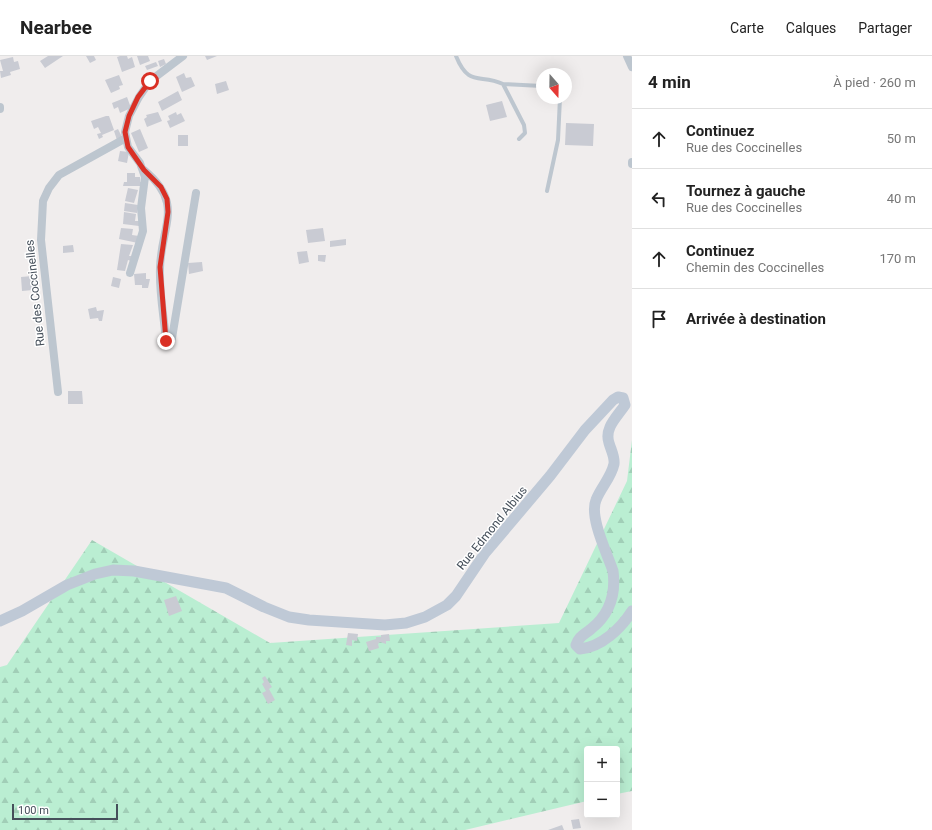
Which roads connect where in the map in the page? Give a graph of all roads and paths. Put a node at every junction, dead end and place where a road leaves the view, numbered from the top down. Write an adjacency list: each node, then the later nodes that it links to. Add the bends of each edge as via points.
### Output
1 (183, 56): 8 (street, via 150,81 138,97 129,116)
2 (456, 56): 5 (lane, via 463,70 474,79)
3 (626, 56): 4 (street)
4 (632, 67)
5 (502, 84): 6 (lane); 9 (lane, via 524,125 525,133)
6 (536, 86)
7 (560, 104): 11 (lane, via 558,140)
8 (126, 138): 10 (street, via 128,147); 14 (street, Rue des Coccinelles, via 60,175 49,188 43,201 41,240)
9 (519, 139)
10 (144, 170): 12 (street, via 154,178 167,199 168,212 160,267 166,341 169,342 172,338); 13 (street, via 141,208 143,231)
11 (547, 191)
12 (196, 193)
13 (130, 274)
14 (58, 392)
15 (632, 611): 16 (main road, Rue Edmond Albius, via 614,634 588,649 580,649 576,644 578,637 599,623 612,599 613,571 593,510 613,466 614,459 608,442 608,432 624,405 623,398 618,397 585,430 486,553 456,596 447,605 425,617 406,623 385,625 309,620 264,607 226,588 134,571 113,570 67,584)
16 (0, 621)

